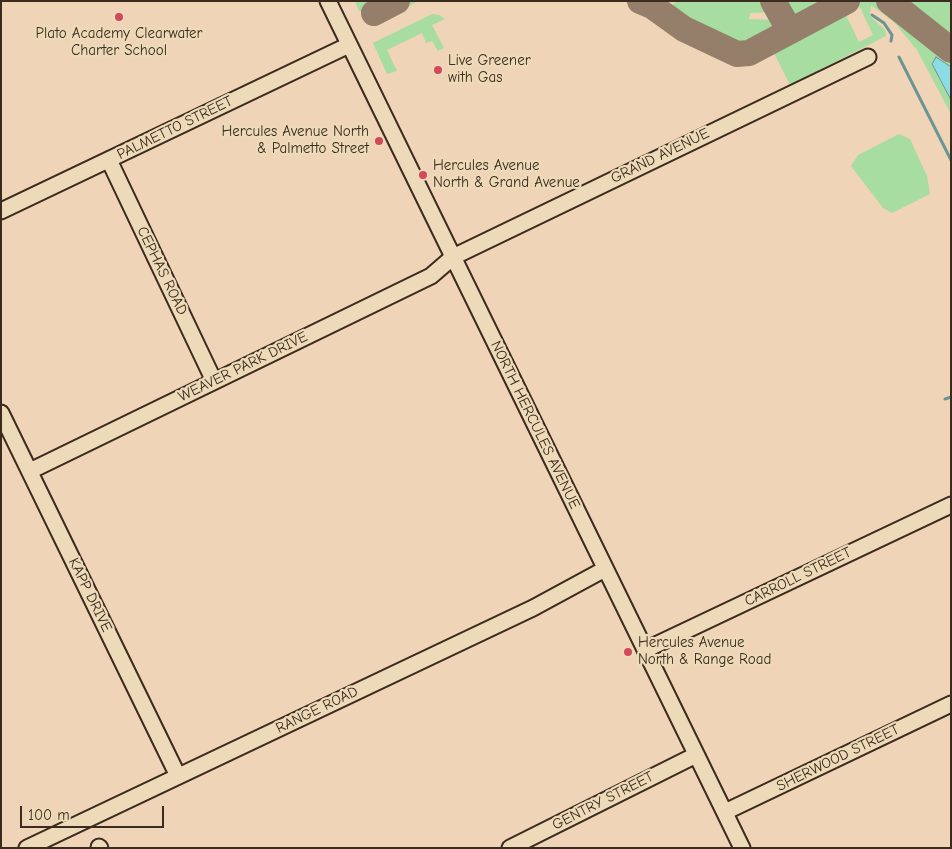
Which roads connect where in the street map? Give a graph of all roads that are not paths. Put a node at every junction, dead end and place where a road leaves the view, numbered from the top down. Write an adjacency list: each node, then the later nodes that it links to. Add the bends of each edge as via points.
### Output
1 (328, 1): 2 (street, NORTH HERCULES AVENUE)
2 (349, 45): 4 (street, PALMETTO STREET); 6 (street, NORTH HERCULES AVENUE)
3 (868, 57): 6 (street, GRAND AVENUE)
4 (109, 160): 5 (street, PALMETTO STREET); 7 (street, CEPHAS ROAD)
5 (1, 211)
6 (453, 257): 7 (street, WEAVER PARK DRIVE, via 431,276); 11 (street, NORTH HERCULES AVENUE)
7 (214, 381): 9 (street, WEAVER PARK DRIVE)
8 (1, 414): 9 (street, KAPP DRIVE)
9 (30, 471): 15 (street, KAPP DRIVE)
10 (951, 505): 12 (street, CARROLL STREET)
11 (605, 569): 12 (street, NORTH HERCULES AVENUE); 15 (street, RANGE ROAD, via 533,608)
12 (646, 650): 14 (street, NORTH HERCULES AVENUE)
13 (951, 704): 16 (street, SHERWOOD STREET)
14 (696, 755): 16 (street, NORTH HERCULES AVENUE); 18 (street, GENTRY STREET)
15 (178, 776): 17 (street, RANGE ROAD)
16 (725, 812): 19 (street, NORTH HERCULES AVENUE)
17 (27, 848)
18 (510, 848)
19 (742, 848)

